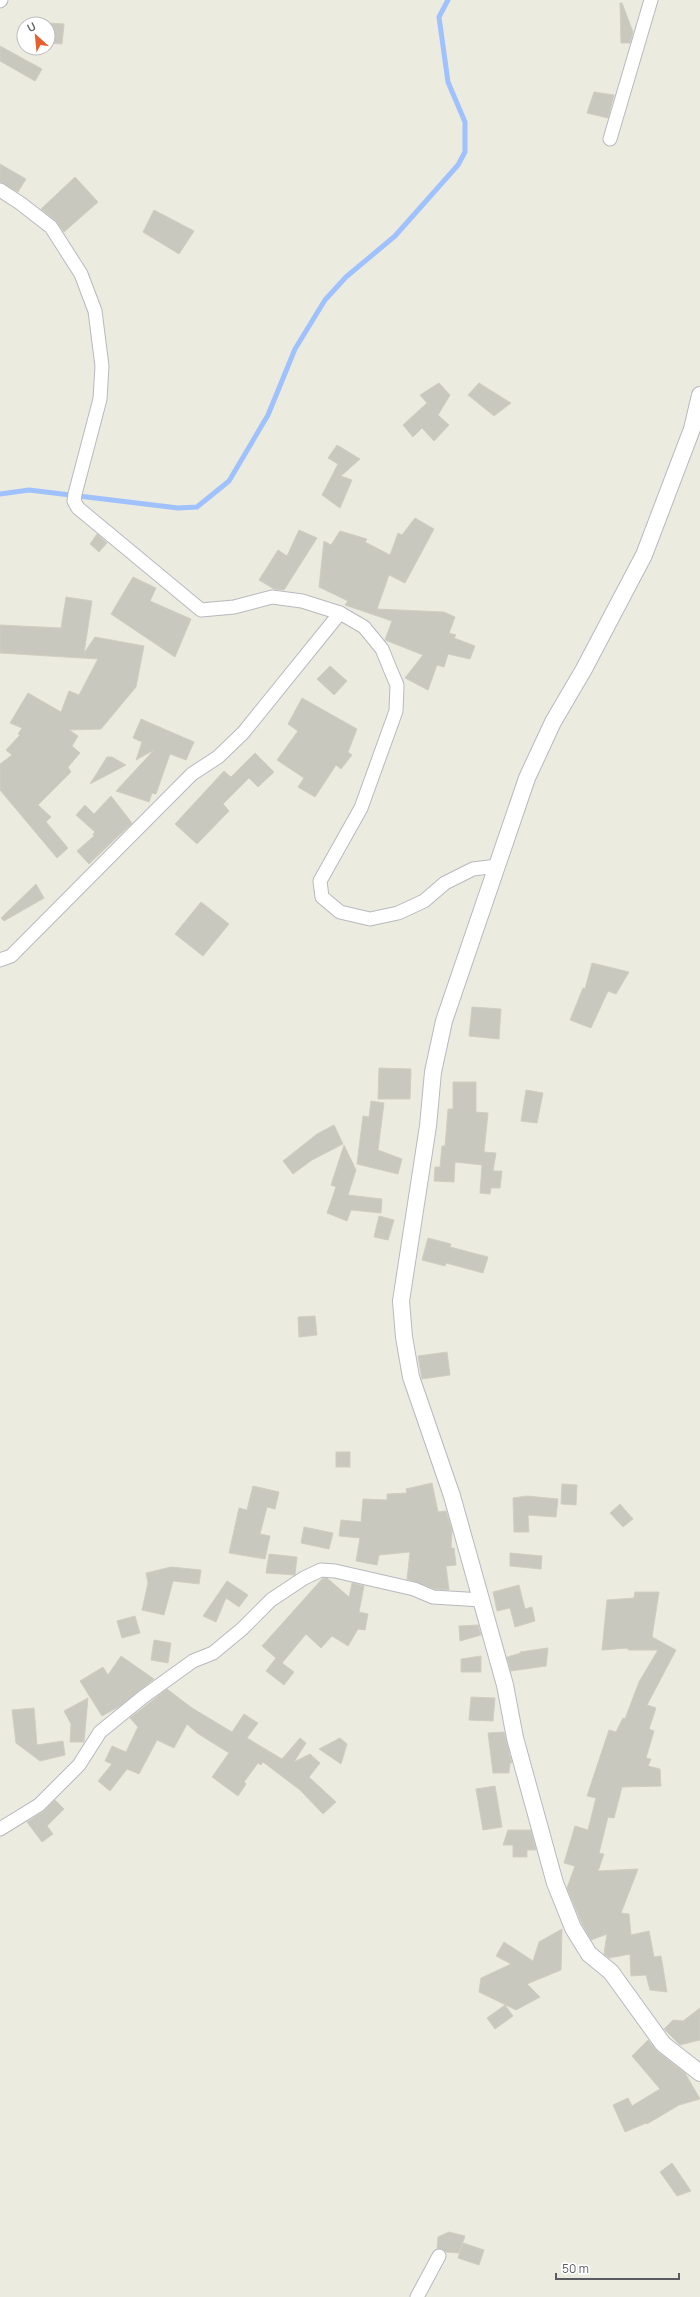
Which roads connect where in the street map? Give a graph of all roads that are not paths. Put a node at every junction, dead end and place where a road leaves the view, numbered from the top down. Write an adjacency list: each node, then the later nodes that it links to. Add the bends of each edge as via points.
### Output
1 (651, 0): 2 (street)
2 (610, 139)
3 (0, 190): 5 (street, via 50,227 81,274 94,311 102,366 100,400 75,494 74,501 78,508 201,610 234,607 272,597 302,601)
4 (700, 395): 6 (street, via 692,429 644,555 553,722 527,778)
5 (340, 613): 6 (street, via 364,627 382,649 397,685 396,711 361,808 320,880 322,897 340,912 370,919 398,913 424,902 445,883 473,869); 7 (street, via 243,732 218,757 192,774 11,956)
6 (497, 866): 8 (street, via 444,1021 433,1072 428,1126 401,1301 411,1378 452,1496)
7 (0, 960)
8 (482, 1600): 9 (street, via 433,1597 414,1589 335,1571 321,1570 304,1578 271,1600 213,1653 193,1661 100,1732 79,1764 57,1788 39,1805); 10 (street, via 505,1685 519,1754 555,1883 573,1928 589,1954 611,1972 663,2044)
9 (0, 1829)
10 (700, 2073)
11 (439, 2256): 12 (street)
12 (417, 2297)

